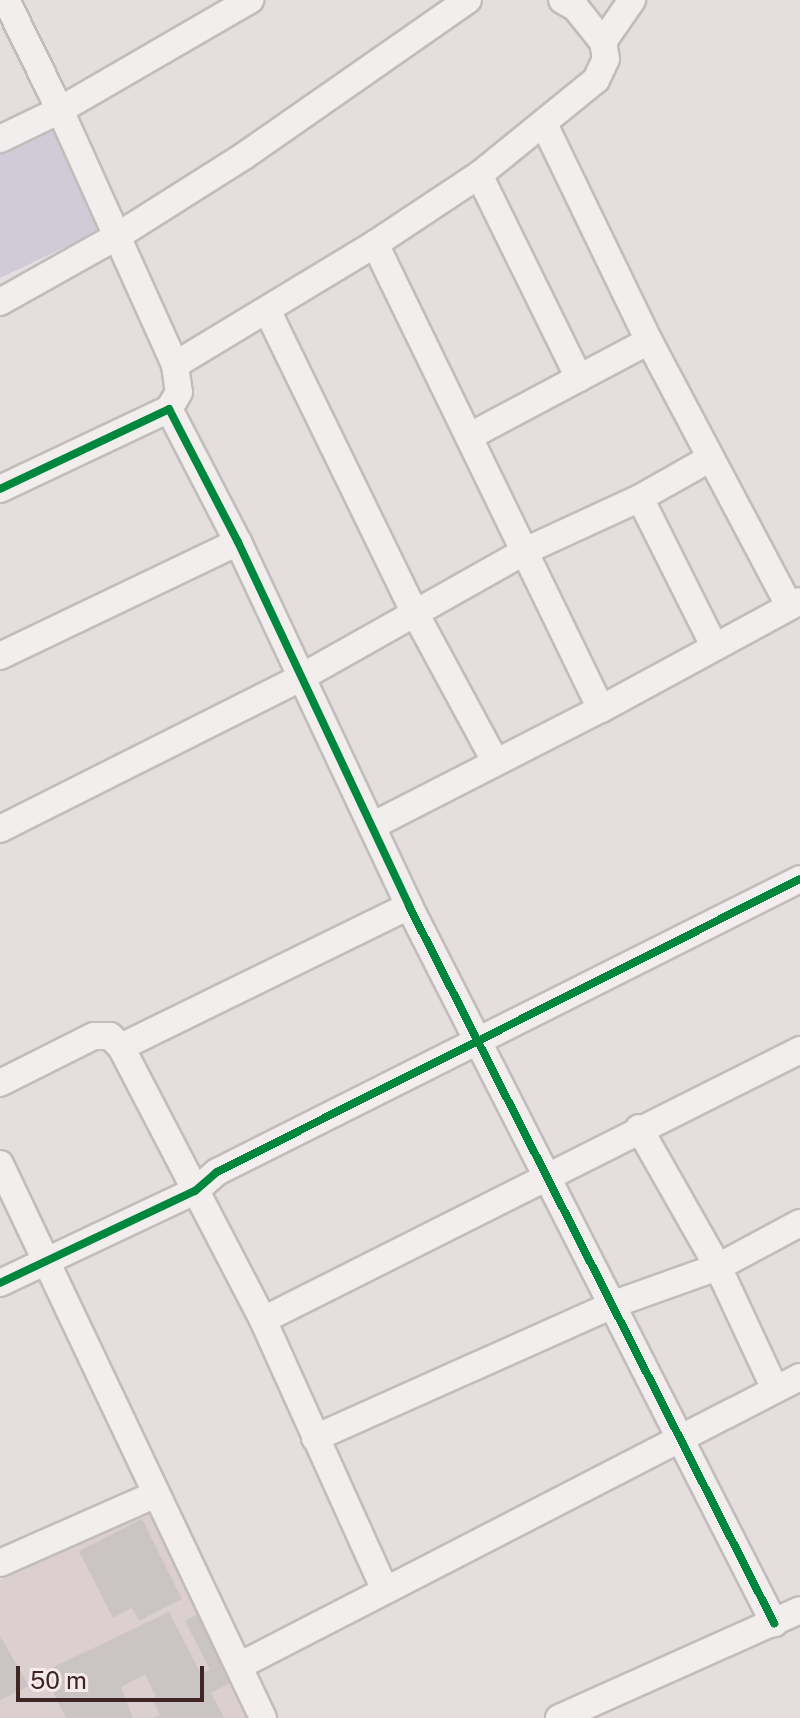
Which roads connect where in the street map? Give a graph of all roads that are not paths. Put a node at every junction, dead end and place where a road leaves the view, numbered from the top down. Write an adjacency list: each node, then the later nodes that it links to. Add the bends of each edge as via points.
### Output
1 (6, 0): 7 (street)
2 (250, 0): 7 (street)
3 (468, 0): 11 (street, via 297,121)
4 (562, 0): 6 (street, via 576,8)
5 (632, 0): 6 (street)
6 (603, 42): 8 (street, via 606,59 596,80)
7 (60, 110): 9 (street); 11 (street)
8 (544, 124): 10 (street); 15 (street)
9 (0, 139)
10 (479, 175): 12 (street); 17 (street)
11 (116, 237): 13 (street); 16 (street)
12 (375, 244): 14 (street); 19 (street)
13 (0, 302)
14 (267, 310): 16 (street); 26 (street)
15 (649, 341): 17 (street); 20 (street)
16 (175, 365): 18 (street, via 179,392)
17 (579, 378): 19 (street)
18 (169, 409): 21 (street); 23 (street)
19 (470, 436): 24 (street)
20 (709, 459): 22 (street); 25 (street)
21 (0, 489)
22 (640, 498): 24 (street); 27 (street)
23 (238, 542): 28 (street); 29 (street)
24 (525, 551): 26 (street); 30 (street)
25 (794, 603): 27 (street)
26 (415, 613): 29 (street); 31 (street)
27 (714, 646): 30 (street)
28 (0, 656)
29 (300, 678): 32 (street); 33 (street)
30 (601, 709): 31 (street)
31 (495, 761): 32 (street)
32 (372, 826): 35 (street)
33 (0, 829)
34 (800, 879): 36 (street)
35 (409, 906): 36 (street); 37 (street)
36 (479, 1044): 42 (street); 43 (street, via 217,1172)
37 (121, 1047): 39 (street, via 110,1036 94,1036); 43 (street)
38 (800, 1050): 40 (street)
39 (0, 1083)
40 (639, 1128): 42 (street); 46 (street)
41 (0, 1164): 45 (street)
42 (546, 1177): 48 (street); 49 (street)
43 (195, 1191): 45 (street); 49 (street)
44 (800, 1223): 46 (street)
45 (49, 1262): 47 (street); 54 (street)
46 (718, 1267): 48 (street); 51 (street)
47 (0, 1283)
48 (614, 1304): 52 (street); 53 (street)
49 (263, 1320): 52 (street)
50 (800, 1377): 51 (street)
51 (775, 1389): 53 (street)
52 (315, 1438): 56 (street)
53 (677, 1440): 56 (street); 58 (street)
54 (154, 1495): 55 (street); 59 (street)
55 (0, 1563)
56 (385, 1590): 59 (street)
57 (800, 1610): 58 (street)
58 (774, 1623): 60 (street)
59 (239, 1666): 61 (street)
60 (575, 1715)
61 (263, 1718)

